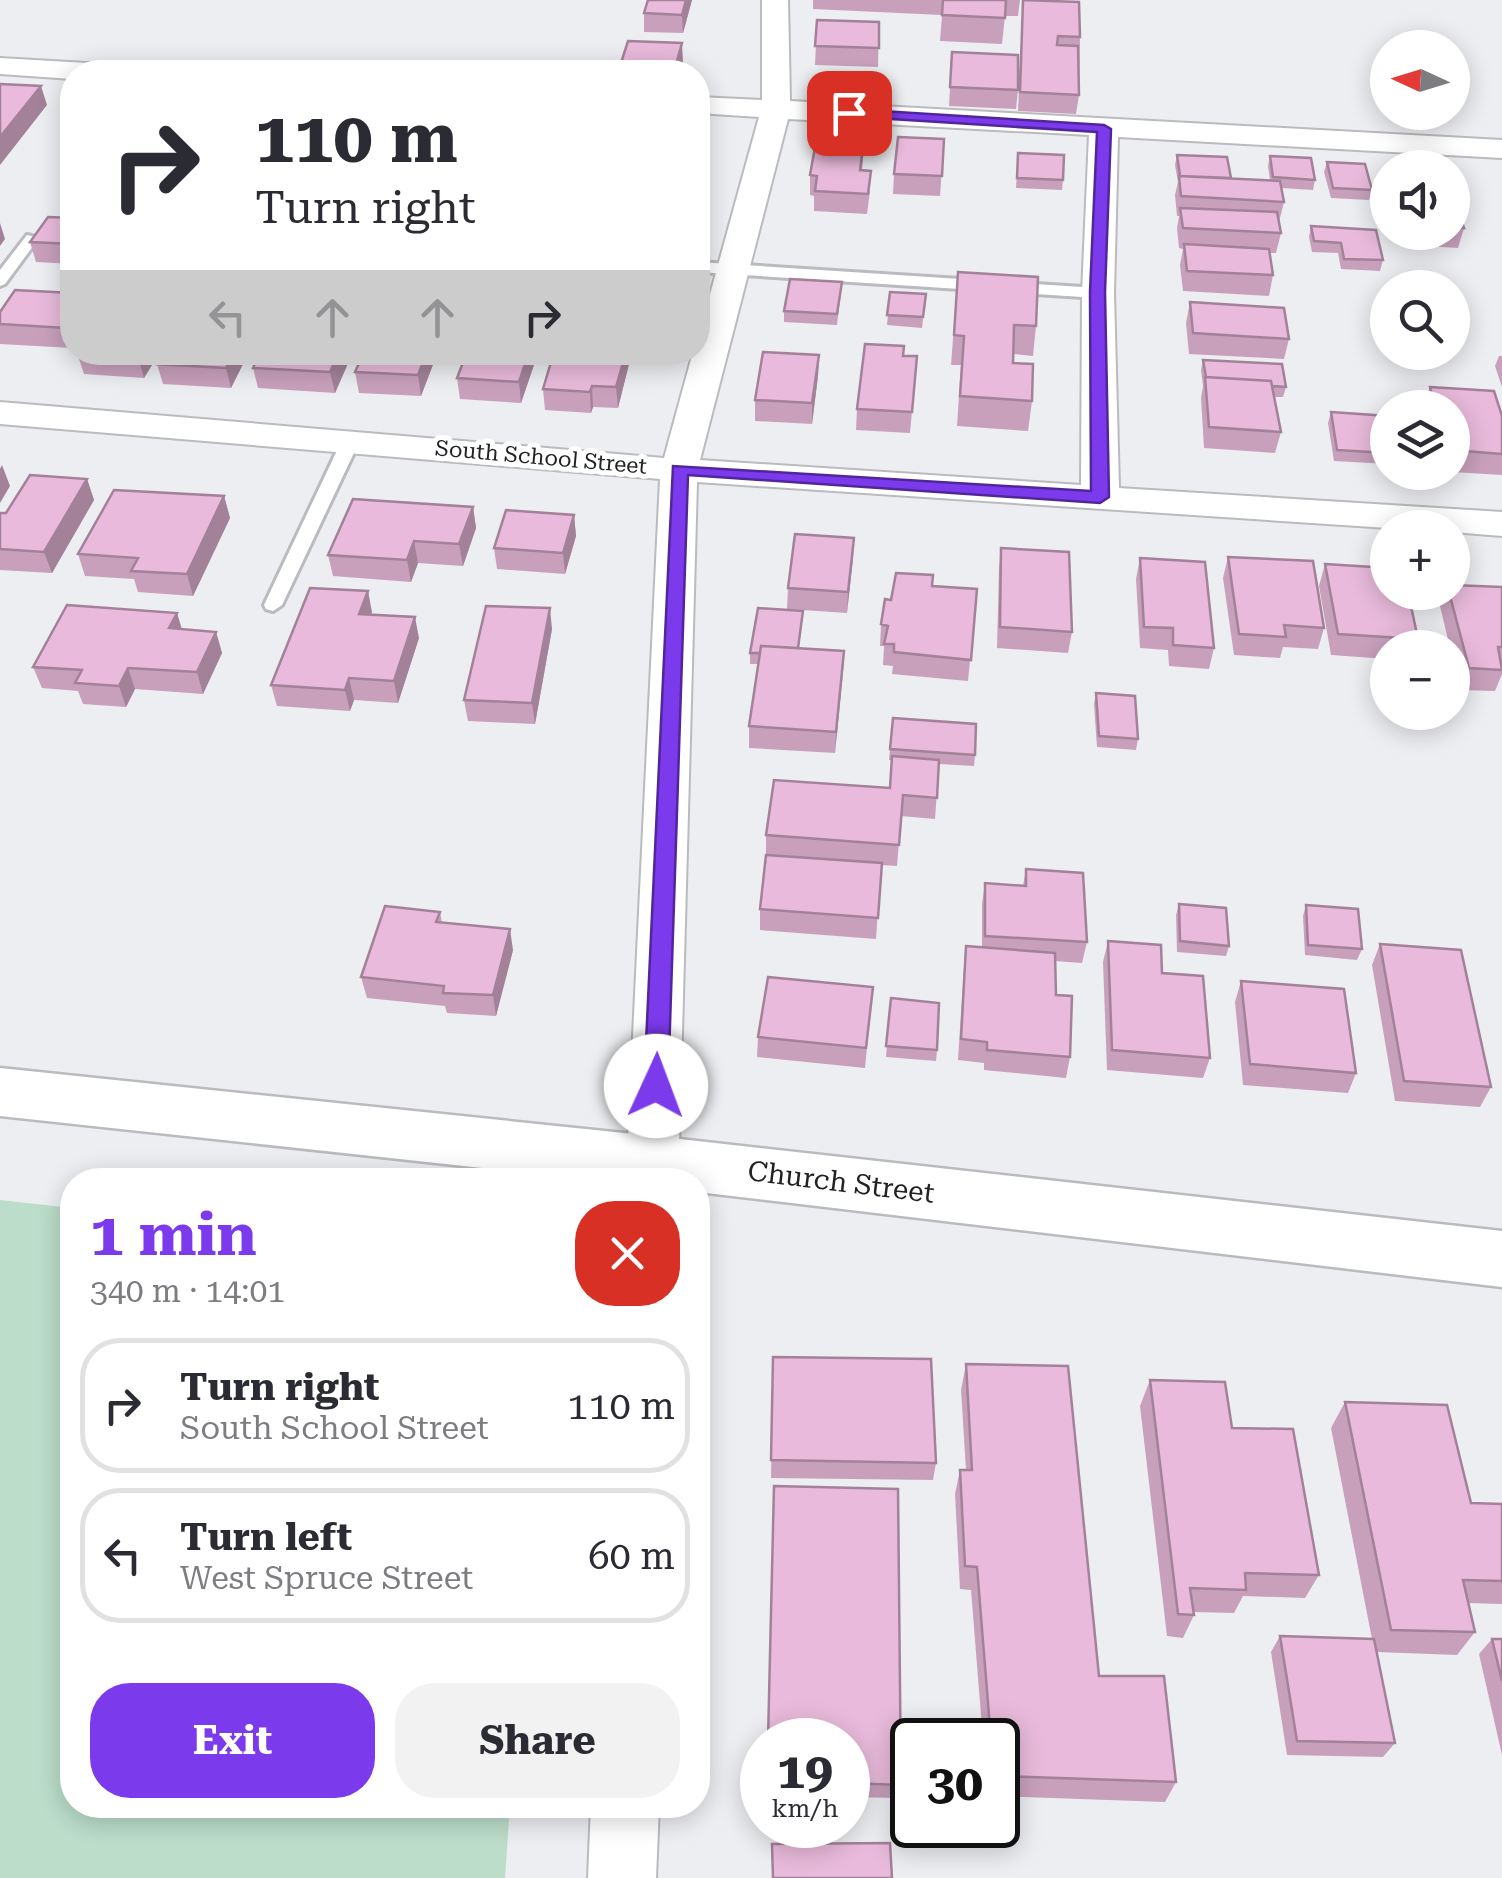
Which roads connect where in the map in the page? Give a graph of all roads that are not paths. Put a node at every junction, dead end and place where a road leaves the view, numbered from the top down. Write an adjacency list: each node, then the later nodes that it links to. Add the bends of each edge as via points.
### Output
1 (776, 0): 5 (street)
2 (0, 66): 3 (street)
3 (60, 69)
4 (710, 105): 5 (street)
5 (776, 108): 6 (street); 9 (street)
6 (1104, 129): 7 (street); 11 (street)
7 (1502, 149)
8 (32, 238): 10 (lane)
9 (714, 269): 11 (lane)
10 (0, 281)
11 (1098, 292): 16 (street)
12 (697, 365): 15 (street)
13 (0, 413): 14 (street, South School Street)
14 (351, 440): 15 (street, South School Street); 18 (lane)
15 (679, 470): 16 (street, South School Street); 21 (street)
16 (1100, 497): 17 (street, South School Street)
17 (1502, 524)
18 (273, 605)
19 (0, 1092): 20 (street, Church Street)
20 (636, 1168)
21 (653, 1168)
22 (710, 1176): 23 (street, Church Street)
23 (1502, 1259)
24 (624, 1818): 25 (street)
25 (622, 1878)

